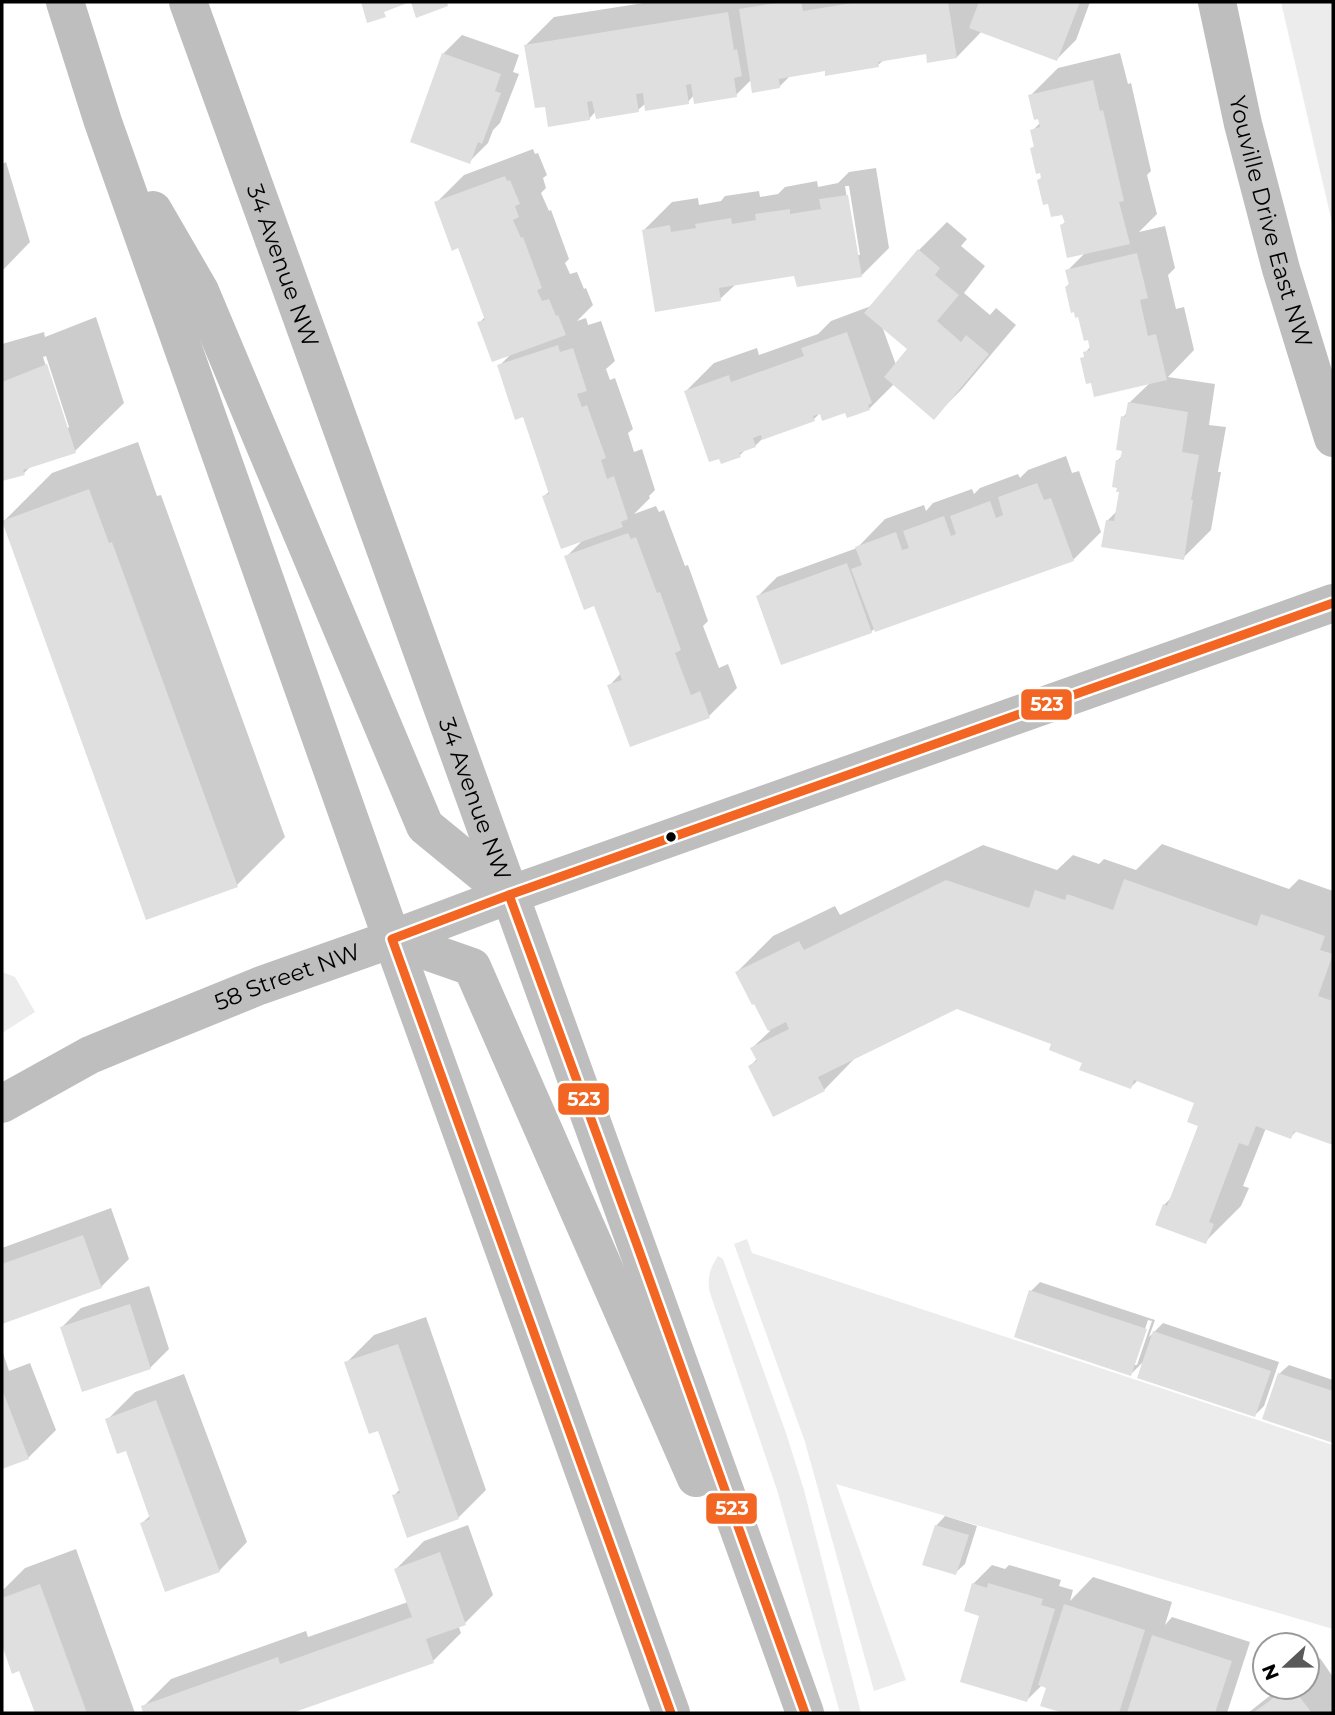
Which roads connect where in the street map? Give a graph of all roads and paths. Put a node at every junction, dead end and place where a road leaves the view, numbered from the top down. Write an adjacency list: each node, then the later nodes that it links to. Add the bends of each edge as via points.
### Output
1 (65, 2): 4 (main road)
2 (188, 2): 7 (main road, 34 Avenue NW)
3 (1217, 2): 5 (main road, Youville Drive East NW, via 1281,269)
4 (103, 122): 7 (main road, via 200,291 425,826); 8 (main road)
5 (1333, 438)
6 (1333, 603): 7 (main road, 58 Street NW)
7 (509, 895): 8 (main road, 58 Street NW); 10 (main road, 34 Avenue NW)
8 (392, 939): 9 (main road, 58 Street NW, via 90,1055); 10 (main road, via 472,967 699,1485); 11 (main road)
9 (2, 1104)
10 (788, 1667): 12 (main road, 34 Avenue NW)
11 (671, 1713)
12 (805, 1713)

